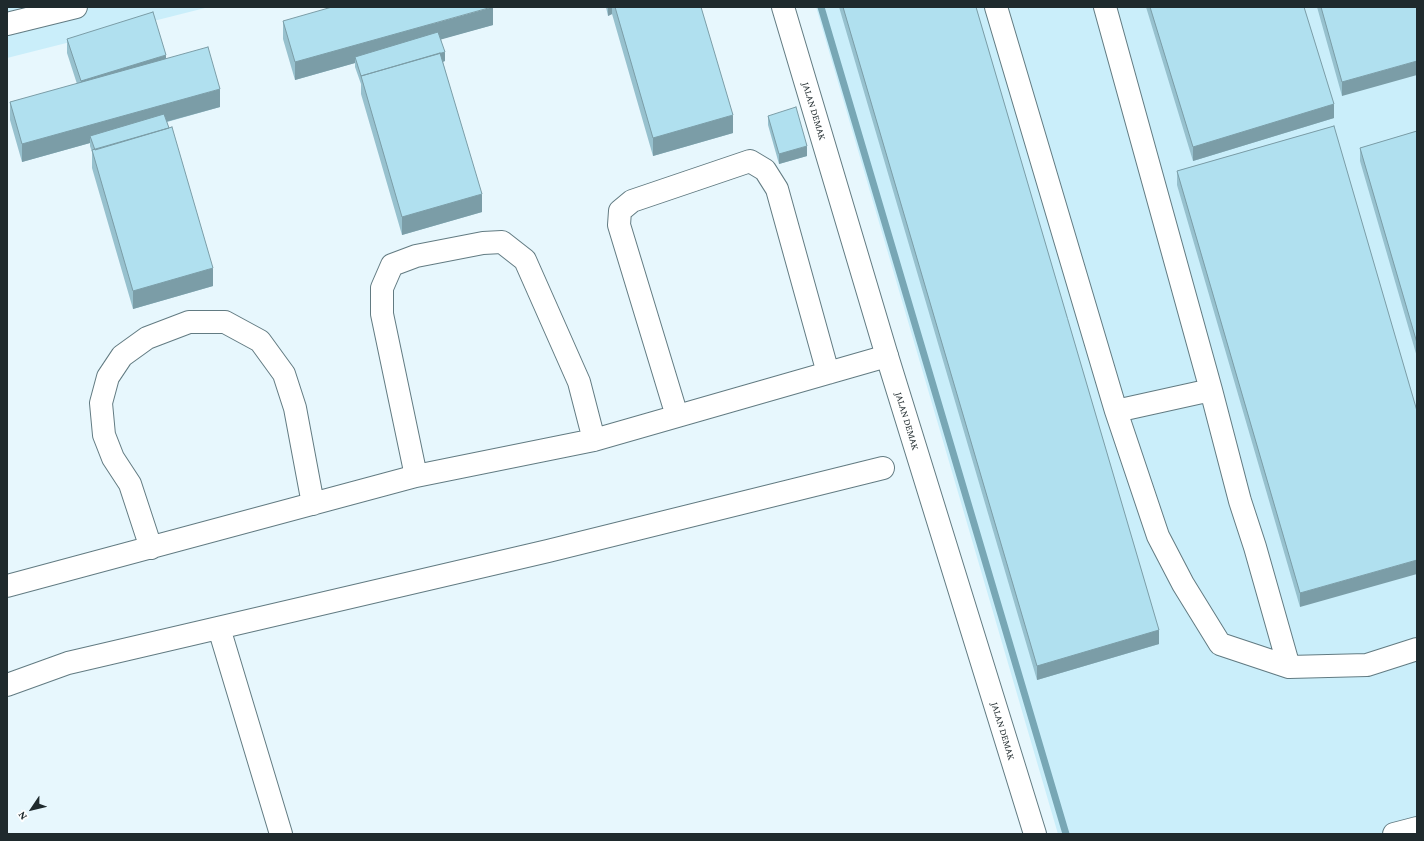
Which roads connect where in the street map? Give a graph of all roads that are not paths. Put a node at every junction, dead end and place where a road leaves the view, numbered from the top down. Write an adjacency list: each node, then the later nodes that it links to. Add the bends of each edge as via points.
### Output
1 (76, 7): 5 (main road)
2 (783, 7): 6 (main road, JALAN DEMAK)
3 (996, 7): 9 (main road)
4 (1105, 7): 8 (main road)
5 (7, 24)
6 (887, 356): 7 (main road); 23 (main road, JALAN DEMAK)
7 (828, 373): 10 (main road); 10 (main road, via 777,189 766,170 750,161 632,201 620,211 619,225)
8 (1212, 390): 9 (main road); 19 (main road, via 1240,501)
9 (1116, 411): 19 (main road, via 1158,536 1220,644)
10 (677, 416): 11 (main road)
11 (594, 440): 13 (main road); 13 (main road, via 579,382 525,260 502,242 483,242 416,256 392,265 382,288 382,314)
12 (883, 468): 17 (main road, via 556,549)
13 (416, 476): 14 (main road)
14 (313, 504): 15 (main road); 15 (main road, via 295,408 284,374 260,340 225,322 190,322 147,338 122,356 108,377 101,403 104,435 113,458 130,484)
15 (151, 548): 16 (main road)
16 (7, 586)
17 (219, 628): 20 (main road, via 68,663); 22 (main road)
18 (1417, 649): 19 (main road, via 1367,665)
19 (1289, 667)
20 (7, 685)
21 (1417, 828): 24 (main road)
22 (281, 834)
23 (1035, 834)
24 (1394, 834)

